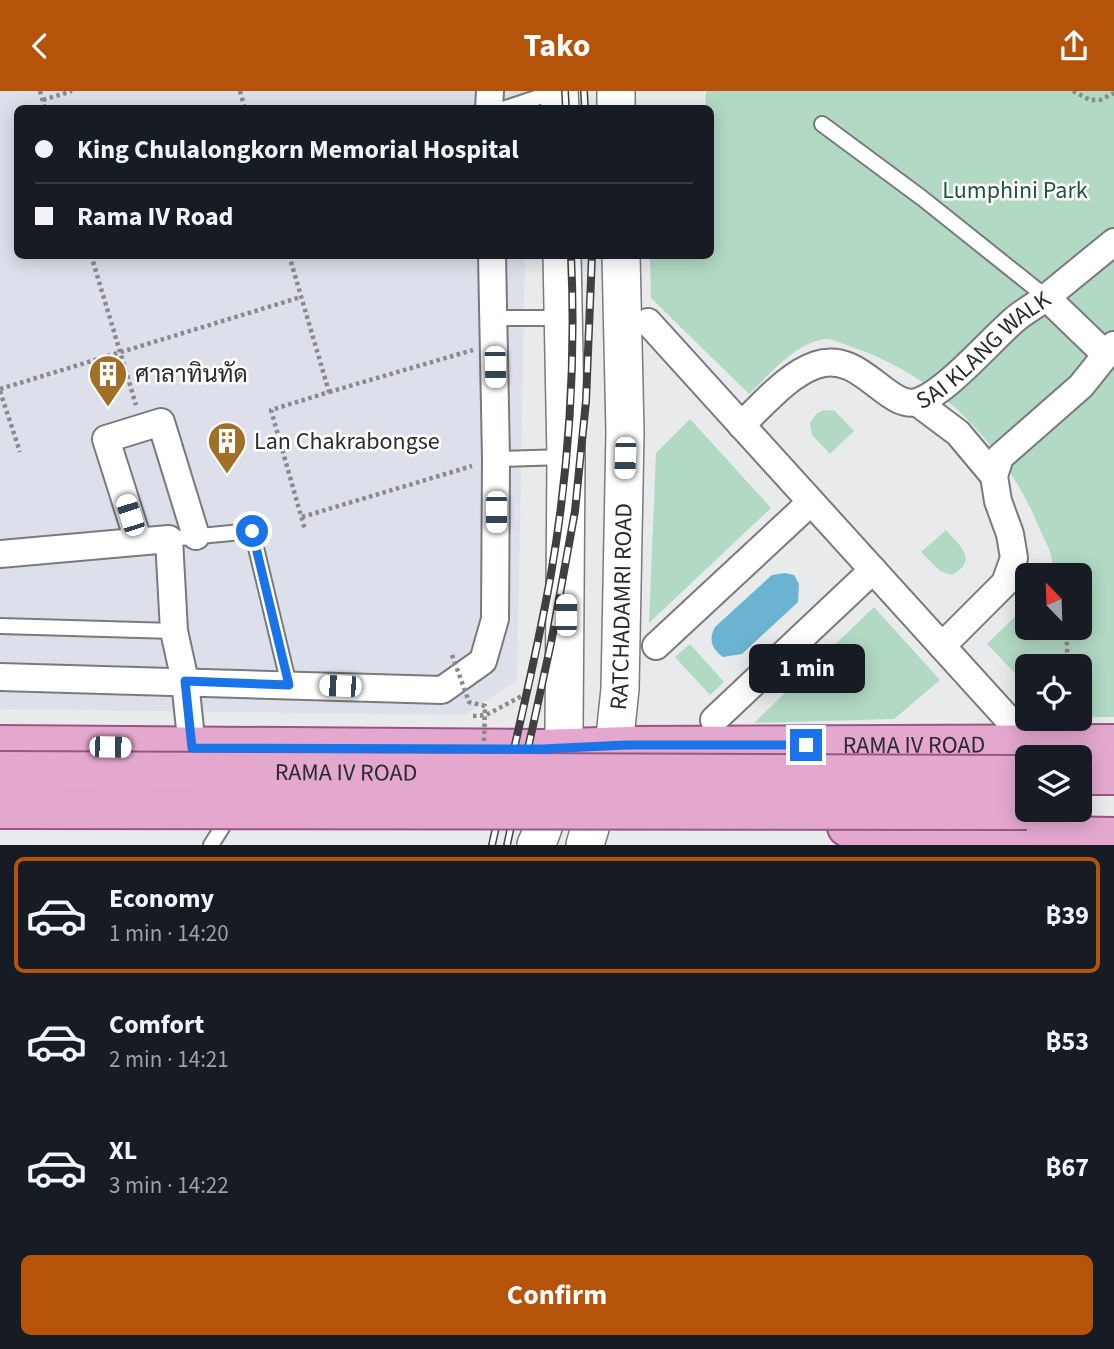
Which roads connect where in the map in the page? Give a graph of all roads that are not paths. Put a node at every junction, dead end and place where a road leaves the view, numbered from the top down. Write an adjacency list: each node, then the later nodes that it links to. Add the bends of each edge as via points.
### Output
1 (559, 91): 2 (lane)
2 (515, 105)
3 (822, 124): 8 (lane)
4 (1114, 242): 8 (street, SAI KLANG WALK)
5 (492, 259): 11 (street)
6 (562, 259): 9 (main road)
7 (622, 259): 10 (main road, RATCHADAMRI ROAD)
8 (1046, 297): 12 (street); 13 (street, SAI KLANG WALK)
9 (563, 315): 10 (main road); 11 (lane); 15 (main road)
10 (635, 319): 14 (street); 35 (main road, RATCHADAMRI ROAD, via 625,432 620,689)
11 (494, 331): 16 (street)
12 (1110, 349): 17 (street, via 1081,386 1000,457)
13 (918, 403): 14 (street, SAI KLANG WALK, via 900,402 854,367 834,361 795,375); 17 (street, via 958,433)
14 (741, 425): 18 (street)
15 (566, 457): 16 (lane); 37 (main road)
16 (496, 459): 30 (street, via 495,619 483,661 442,690)
17 (994, 476): 27 (street, via 1014,558 1005,583)
18 (811, 502): 23 (street); 26 (street)
19 (196, 536): 20 (lane); 21 (street, via 161,422 106,439); 30 (lane, via 252,531)
20 (169, 539): 21 (street); 25 (street)
21 (138, 540): 22 (street)
22 (0, 554)
23 (873, 570): 27 (street); 31 (street)
24 (0, 626): 25 (lane)
25 (174, 631): 29 (street)
26 (656, 646)
27 (942, 646): 32 (street)
28 (0, 677): 29 (street)
29 (185, 681): 30 (street); 36 (street)
30 (289, 685)
31 (714, 720)
32 (1010, 721)
33 (1114, 744): 35 (main road, RAMA IV ROAD)
34 (0, 745): 36 (main road, RAMA IV ROAD)
35 (614, 746): 37 (main road, RAMA IV ROAD); 49 (main road, RATCHADAMRI ROAD)
36 (192, 748): 37 (main road, RAMA IV ROAD)
37 (562, 748): 47 (main road)
38 (0, 771): 39 (main road, RAMA IV ROAD, bridge)
39 (1015, 775)
40 (1092, 775): 41 (main road)
41 (1114, 775)
42 (0, 809): 43 (main road, RAMA IV ROAD, bridge)
43 (1015, 810)
44 (1092, 810): 45 (main road)
45 (1114, 810)
46 (0, 824): 48 (main road)
47 (540, 835): 48 (main road); 49 (main road)
48 (217, 836)
49 (588, 836): 50 (main road)
50 (871, 836): 51 (main road)
51 (1114, 837)

